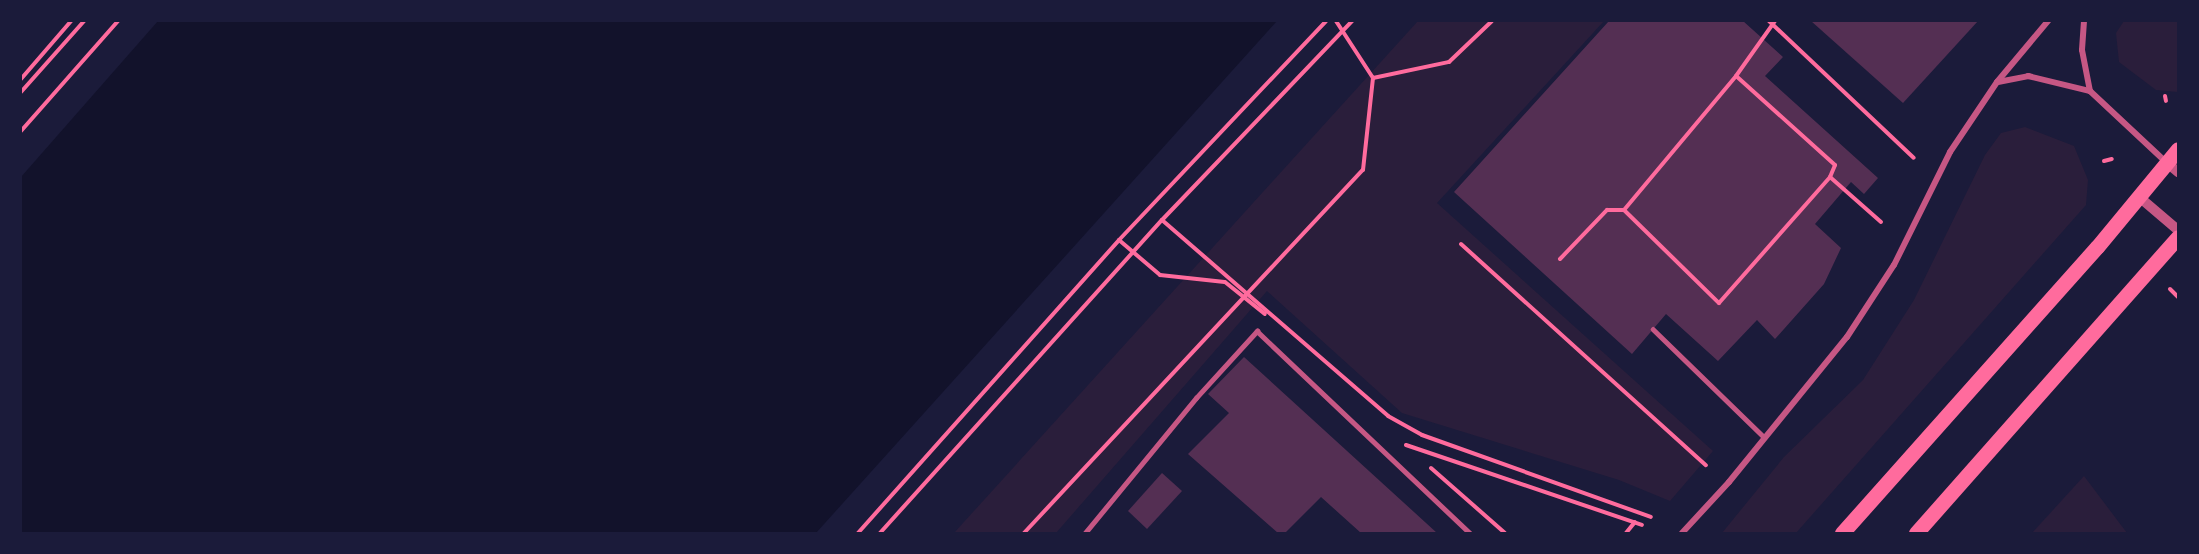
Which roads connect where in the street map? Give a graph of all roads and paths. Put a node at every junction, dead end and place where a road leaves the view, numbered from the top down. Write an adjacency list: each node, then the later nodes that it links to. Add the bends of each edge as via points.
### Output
1 (71, 21): 15 (path)
2 (84, 21): 18 (path)
3 (118, 21): 19 (path)
4 (1326, 21): 44 (path, via 1119,240)
5 (1336, 21): 12 (path)
6 (1352, 21): 12 (path)
7 (1492, 21): 14 (path, via 1449,62)
8 (1769, 21): 21 (path)
9 (1775, 21): 13 (path)
10 (2048, 21): 16 (street)
11 (2084, 21): 17 (street, via 2082,50)
12 (1344, 30): 14 (path); 28 (path)
13 (1736, 76): 25 (path, via 1835,165); 27 (path)
14 (1373, 78): 35 (path, via 1363,170)
15 (21, 79)
16 (1998, 82): 17 (street, via 2028,76); 38 (street, via 1950,152 1894,265 1847,337)
17 (2090, 91): 24 (street)
18 (21, 92)
19 (21, 131)
20 (2178, 149): 24 (main road)
21 (1914, 158)
22 (2112, 159): 23 (path)
23 (2104, 161)
24 (2172, 167): 26 (main road)
25 (1830, 177): 27 (path, via 1719,303); 29 (path)
26 (2138, 195): 30 (street); 51 (main road, via 2097,247)
27 (1624, 210): 33 (path, via 1607,210)
28 (1162, 220): 35 (path); 45 (path)
29 (1881, 222)
30 (2178, 230)
31 (2178, 237): 52 (main road)
32 (1461, 244): 40 (path)
33 (1560, 259)
34 (2170, 289): 36 (path)
35 (1247, 295): 41 (path, via 1388,416 1422,435); 46 (path)
36 (2178, 297)
37 (1653, 329): 38 (lane)
38 (1763, 436): 50 (street, via 1729,482)
39 (1405, 445): 42 (path)
40 (1706, 465)
41 (1651, 517)
42 (1635, 522): 43 (path); 49 (path)
43 (1642, 525)
44 (858, 533)
45 (880, 533)
46 (1024, 533)
47 (1085, 533): 48 (lane, via 1196,398 1257,331)
48 (1470, 533)
49 (1626, 533)
50 (1682, 533)
51 (1842, 533)
52 (1916, 533)

